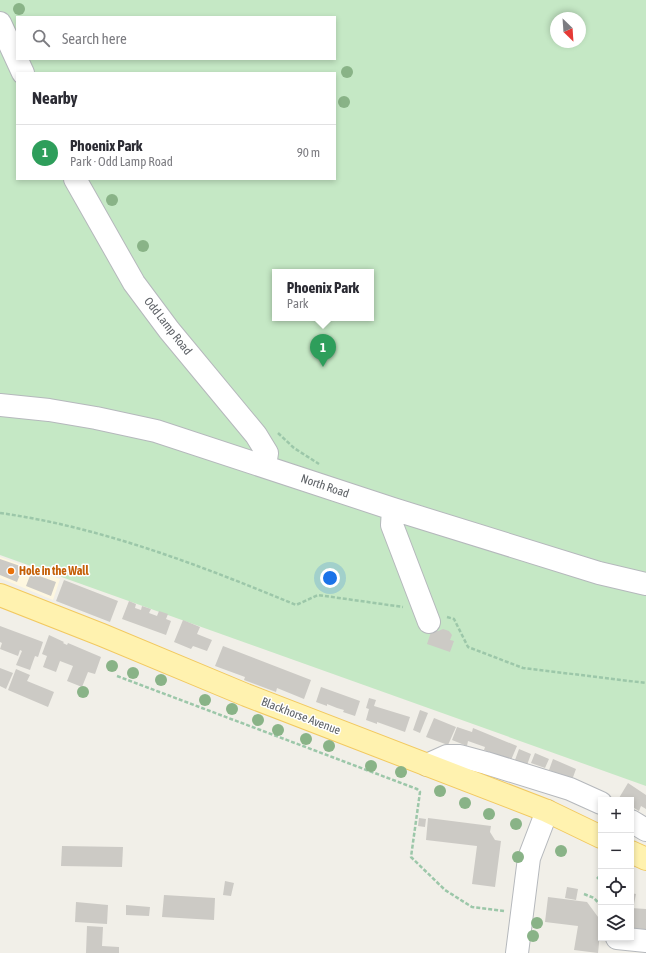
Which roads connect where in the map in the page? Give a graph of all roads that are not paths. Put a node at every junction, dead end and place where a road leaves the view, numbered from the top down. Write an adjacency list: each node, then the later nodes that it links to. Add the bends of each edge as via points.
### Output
1 (0, 23): 2 (street)
2 (16, 58)
3 (17, 60): 4 (street)
4 (23, 72)
5 (76, 180): 7 (street, Odd Lamp Road, via 134,283 168,330 256,435 267,453)
6 (0, 405): 7 (street, North Road, via 49,410 156,431)
7 (265, 466): 8 (street, North Road)
8 (393, 509): 9 (street, North Road, via 599,573); 11 (street, via 392,525)
9 (646, 584)
10 (0, 595): 12 (main road, Blackhorse Avenue)
11 (427, 616)
12 (427, 765): 13 (street, via 447,756 460,756 563,787); 14 (main road, Blackhorse Avenue)
13 (598, 802)
14 (548, 811): 17 (main road, Blackhorse Avenue); 23 (street, via 529,858)
15 (634, 823): 16 (street)
16 (646, 830)
17 (598, 836)
18 (634, 853): 19 (main road)
19 (646, 859)
20 (634, 940): 22 (street)
21 (609, 941): 24 (street)
22 (646, 941)
23 (518, 953)
24 (608, 953)

